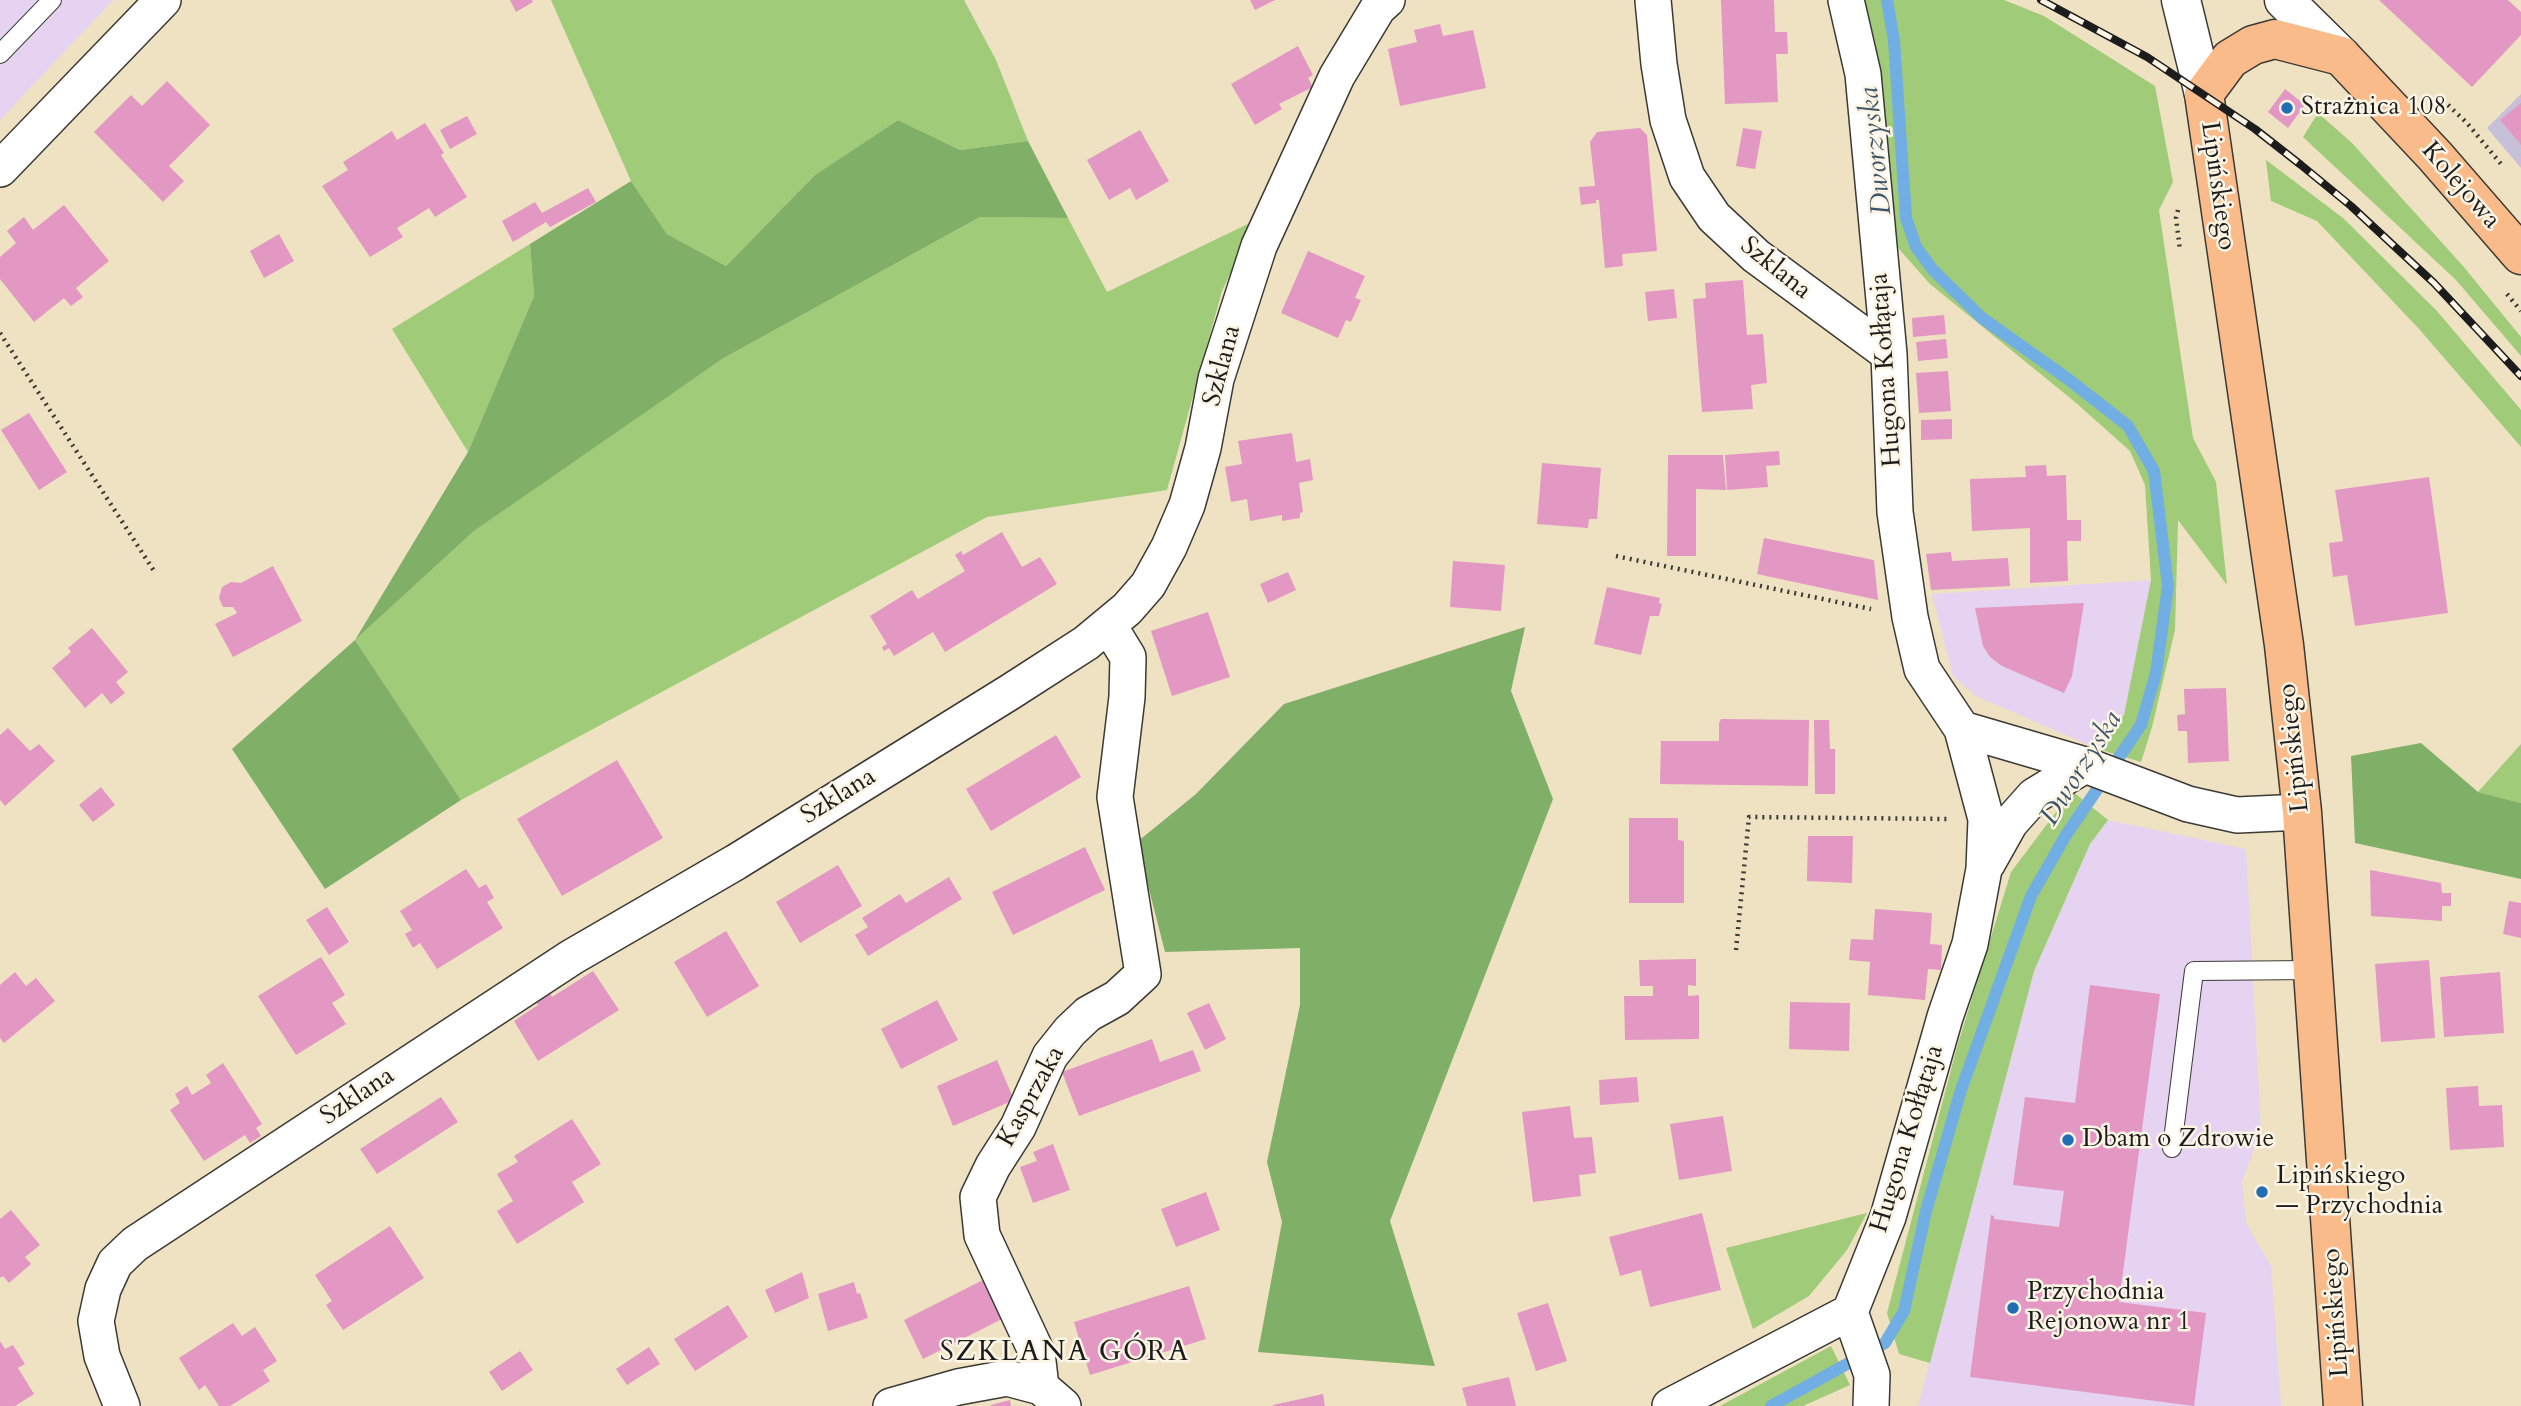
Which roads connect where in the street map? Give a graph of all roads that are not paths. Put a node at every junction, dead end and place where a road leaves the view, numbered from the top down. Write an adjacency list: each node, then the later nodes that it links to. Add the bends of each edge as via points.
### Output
1 (52, 0): 8 (lane)
2 (163, 0): 11 (street)
3 (1387, 0): 14 (street, Szklana, via 1337,76 1259,246 1216,379 1187,505 1169,547 1148,585)
4 (1653, 0): 13 (street, Szklana, via 1668,120 1687,177 1714,217 1756,256)
5 (1846, 0): 13 (street, Hugona Kołłątaja, via 1863,74)
6 (2181, 0): 10 (street)
7 (2284, 0): 9 (street, Kolejowa)
8 (0, 54)
9 (2341, 56): 10 (main road, via 2274,39 2230,59); 12 (main road, Kolejowa)
10 (2204, 94): 17 (main road, Lipińskiego, via 2284,645)
11 (0, 169)
12 (2521, 255)
13 (1889, 354): 15 (street, Hugona Kołłątaja, via 1895,512 1910,617 1922,669)
14 (1109, 626): 23 (street, Kasprzaka, via 1128,657 1115,797 1143,974 1117,998 1088,1014 1050,1056 1018,1127 978,1197 982,1235); 24 (street, Szklana, via 736,862 572,957 135,1244 115,1262 96,1321 102,1356)
15 (1962, 729): 16 (street); 18 (street, Hugona Kołłątaja, via 1986,819)
16 (2085, 765): 17 (street, via 2188,804 2237,815); 18 (street, Hugona Kołłątaja, via 2034,796 2010,823)
17 (2302, 812): 19 (main road, Lipińskiego)
18 (1984, 869): 21 (street, Hugona Kołłątaja, via 1970,944 1888,1217)
19 (2313, 971): 20 (lane, via 2194,971); 27 (main road, Lipińskiego)
20 (2172, 1148)
21 (1850, 1312): 22 (street); 26 (street)
22 (1872, 1391)
23 (1052, 1396): 25 (street, via 1007,1378)
24 (122, 1406)
25 (891, 1406)
26 (1670, 1406)
27 (2343, 1406)

